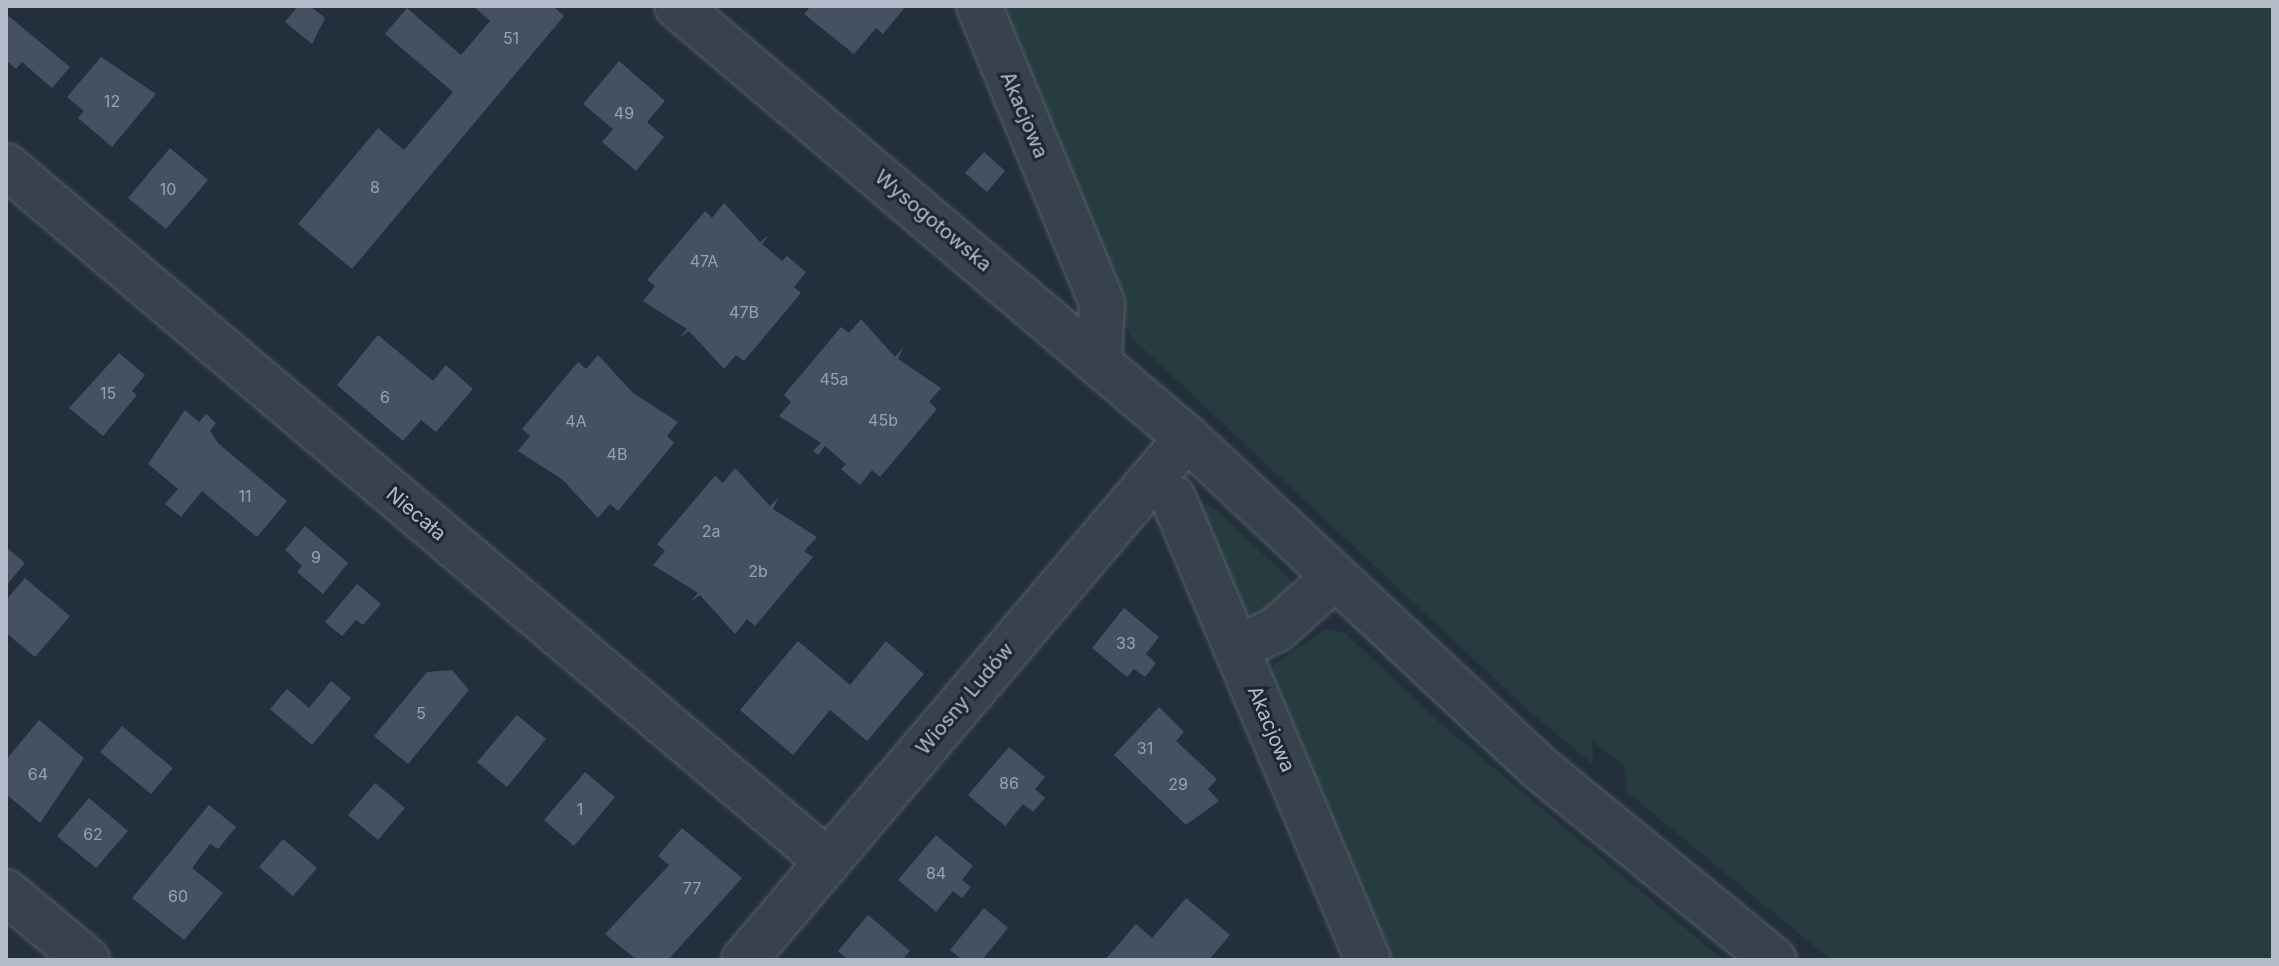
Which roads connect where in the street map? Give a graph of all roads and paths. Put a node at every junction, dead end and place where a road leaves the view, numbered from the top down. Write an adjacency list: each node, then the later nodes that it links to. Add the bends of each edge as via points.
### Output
1 (677, 6): 4 (street, Wysogotowska)
2 (979, 6): 4 (street, Akacjowa, via 1102,303)
3 (6, 166): 9 (street, Niecała)
4 (1099, 361): 5 (street, Wysogotowska)
5 (1187, 438): 7 (street, Wysogotowska); 9 (street, Wiosny Ludów)
6 (1173, 498): 8 (street, Akacjowa)
7 (1334, 578): 8 (street, via 1277,629); 14 (street, Wysogotowska, via 1537,766)
8 (1237, 648): 13 (street, Akacjowa)
9 (827, 861): 12 (street, Wiosny Ludów)
10 (6, 892): 11 (street)
11 (87, 960)
12 (744, 960)
13 (1368, 960)
14 (1774, 960)

